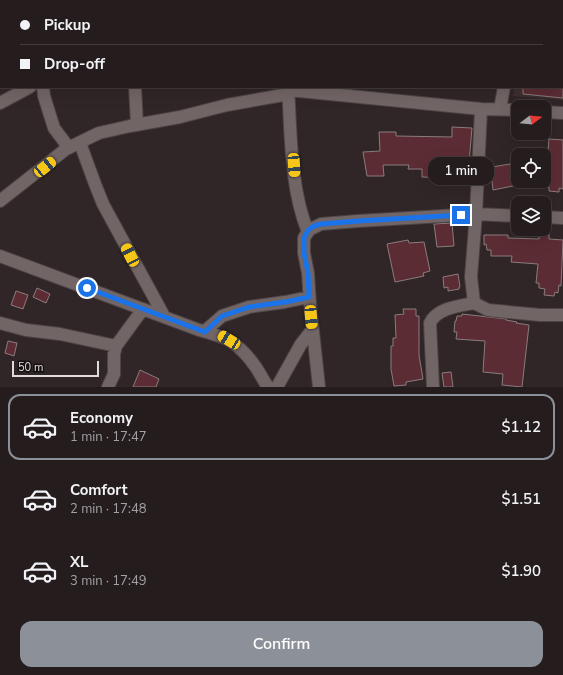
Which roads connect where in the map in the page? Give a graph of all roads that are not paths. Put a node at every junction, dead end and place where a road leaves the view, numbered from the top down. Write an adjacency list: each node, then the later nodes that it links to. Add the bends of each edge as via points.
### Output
1 (28, 88): 6 (street)
2 (43, 88): 13 (street, via 54,128)
3 (136, 88): 12 (street)
4 (504, 88): 8 (street)
5 (289, 90): 7 (street); 12 (street, via 180,117); 19 (street, via 295,180 301,216)
6 (0, 103)
7 (481, 109): 8 (street); 15 (street)
8 (500, 109): 9 (street)
9 (511, 110)
10 (551, 112): 11 (street)
11 (563, 113)
12 (137, 124): 13 (street, via 99,133)
13 (75, 145): 14 (street); 25 (street, via 103,204)
14 (0, 201)
15 (476, 214): 16 (street); 19 (street, via 321,224); 22 (street, via 471,277)
16 (511, 216)
17 (551, 217): 18 (street)
18 (563, 218)
19 (308, 232): 21 (street, via 304,238 304,253)
20 (1, 259): 23 (street)
21 (309, 297): 27 (street); 28 (street, via 249,307 222,316)
22 (474, 303): 24 (street, via 488,310); 34 (street, via 438,314 430,322)
23 (143, 309): 25 (street); 29 (street)
24 (563, 315)
25 (164, 316): 28 (street)
26 (0, 323): 29 (street)
27 (312, 330): 32 (street, via 301,344); 33 (street)
28 (205, 332): 31 (street, via 221,336 238,345)
29 (116, 346): 30 (street, via 114,374)
30 (108, 387)
31 (268, 387)
32 (277, 387)
33 (319, 387)
34 (433, 387)

